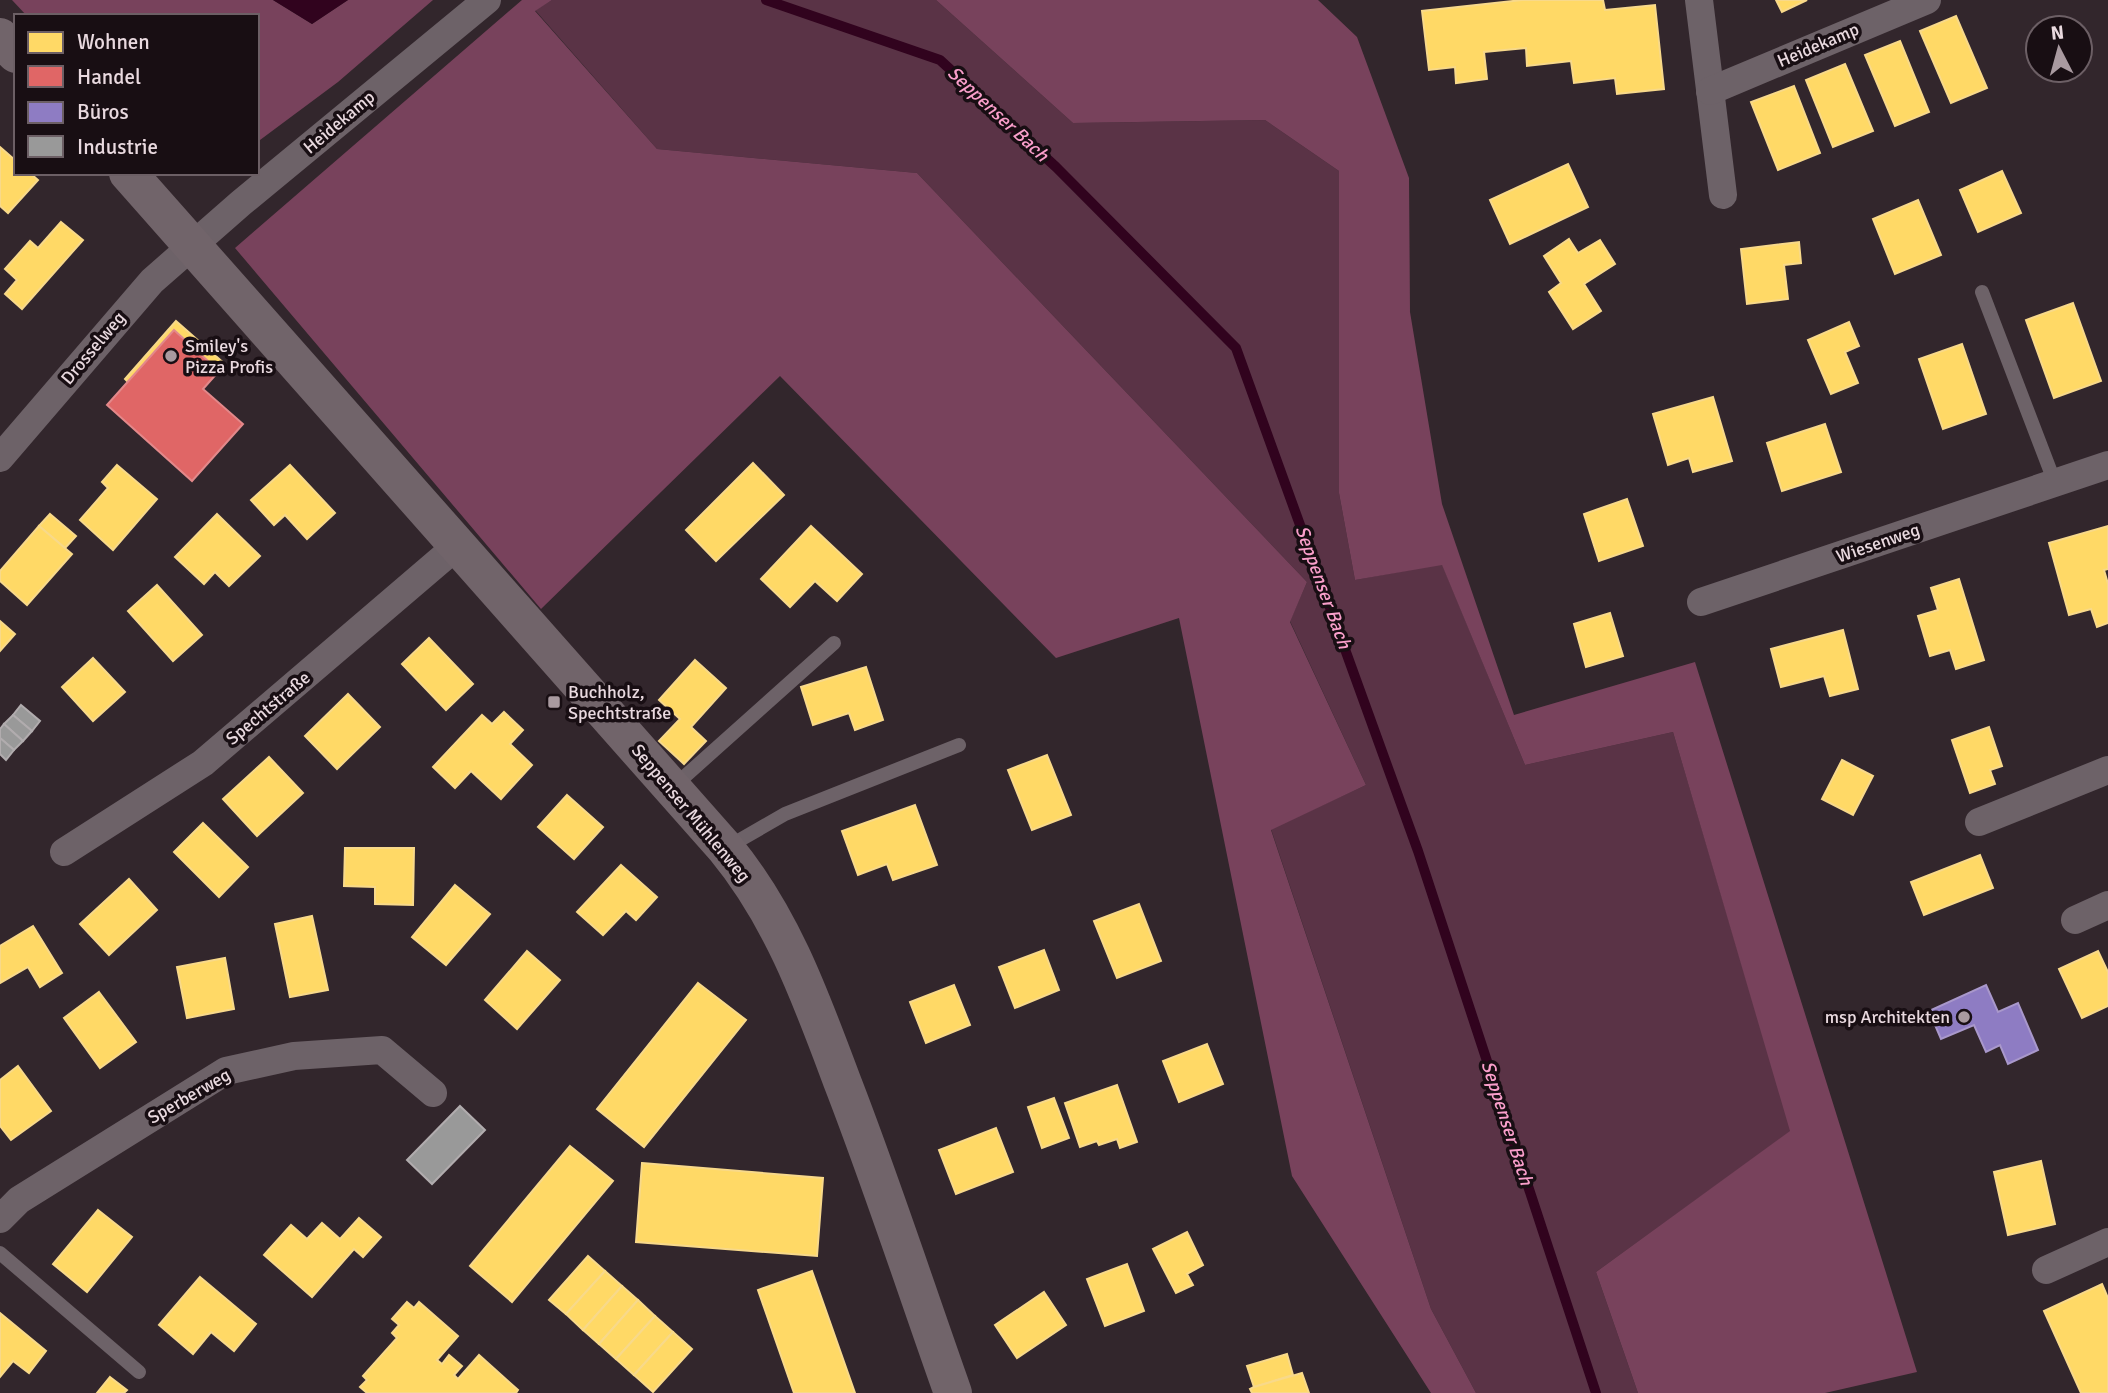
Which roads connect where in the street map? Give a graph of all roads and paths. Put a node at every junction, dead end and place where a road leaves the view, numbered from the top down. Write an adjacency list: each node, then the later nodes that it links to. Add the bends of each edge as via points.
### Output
1 (487, 0): 9 (street, Heidekamp)
2 (1699, 0): 6 (street)
3 (1927, 0): 6 (street, Heidekamp)
4 (0, 37): 5 (street)
5 (14, 52)
6 (1710, 91): 8 (street)
7 (130, 175): 9 (street, Seppenser Mühlenweg)
8 (1723, 195)
9 (193, 245): 11 (street, Drosselweg, via 137,296); 14 (street, Seppenser Mühlenweg)
10 (1982, 292): 13 (lane)
11 (0, 458)
12 (2108, 465): 13 (street, Wiesenweg)
13 (2055, 483): 15 (street, Wiesenweg)
14 (458, 545): 19 (street, Seppenser Mühlenweg); 22 (street, Spechtstraße, via 202,763)
15 (1701, 602)
16 (834, 643): 19 (lane)
17 (959, 745): 21 (lane, via 785,814)
18 (2108, 771): 20 (street)
19 (672, 788): 21 (street, Seppenser Mühlenweg)
20 (1979, 822)
21 (725, 848): 31 (street, Seppenser Mühlenweg, via 771,913 798,964)
22 (64, 852)
23 (2108, 905): 24 (street)
24 (2076, 920)
25 (433, 1093): 26 (street, Sperberweg, via 382,1050 294,1056 226,1071 19,1199)
26 (1, 1217)
27 (2108, 1242): 29 (street)
28 (0, 1253): 30 (lane)
29 (2046, 1270)
30 (139, 1372)
31 (953, 1393)

